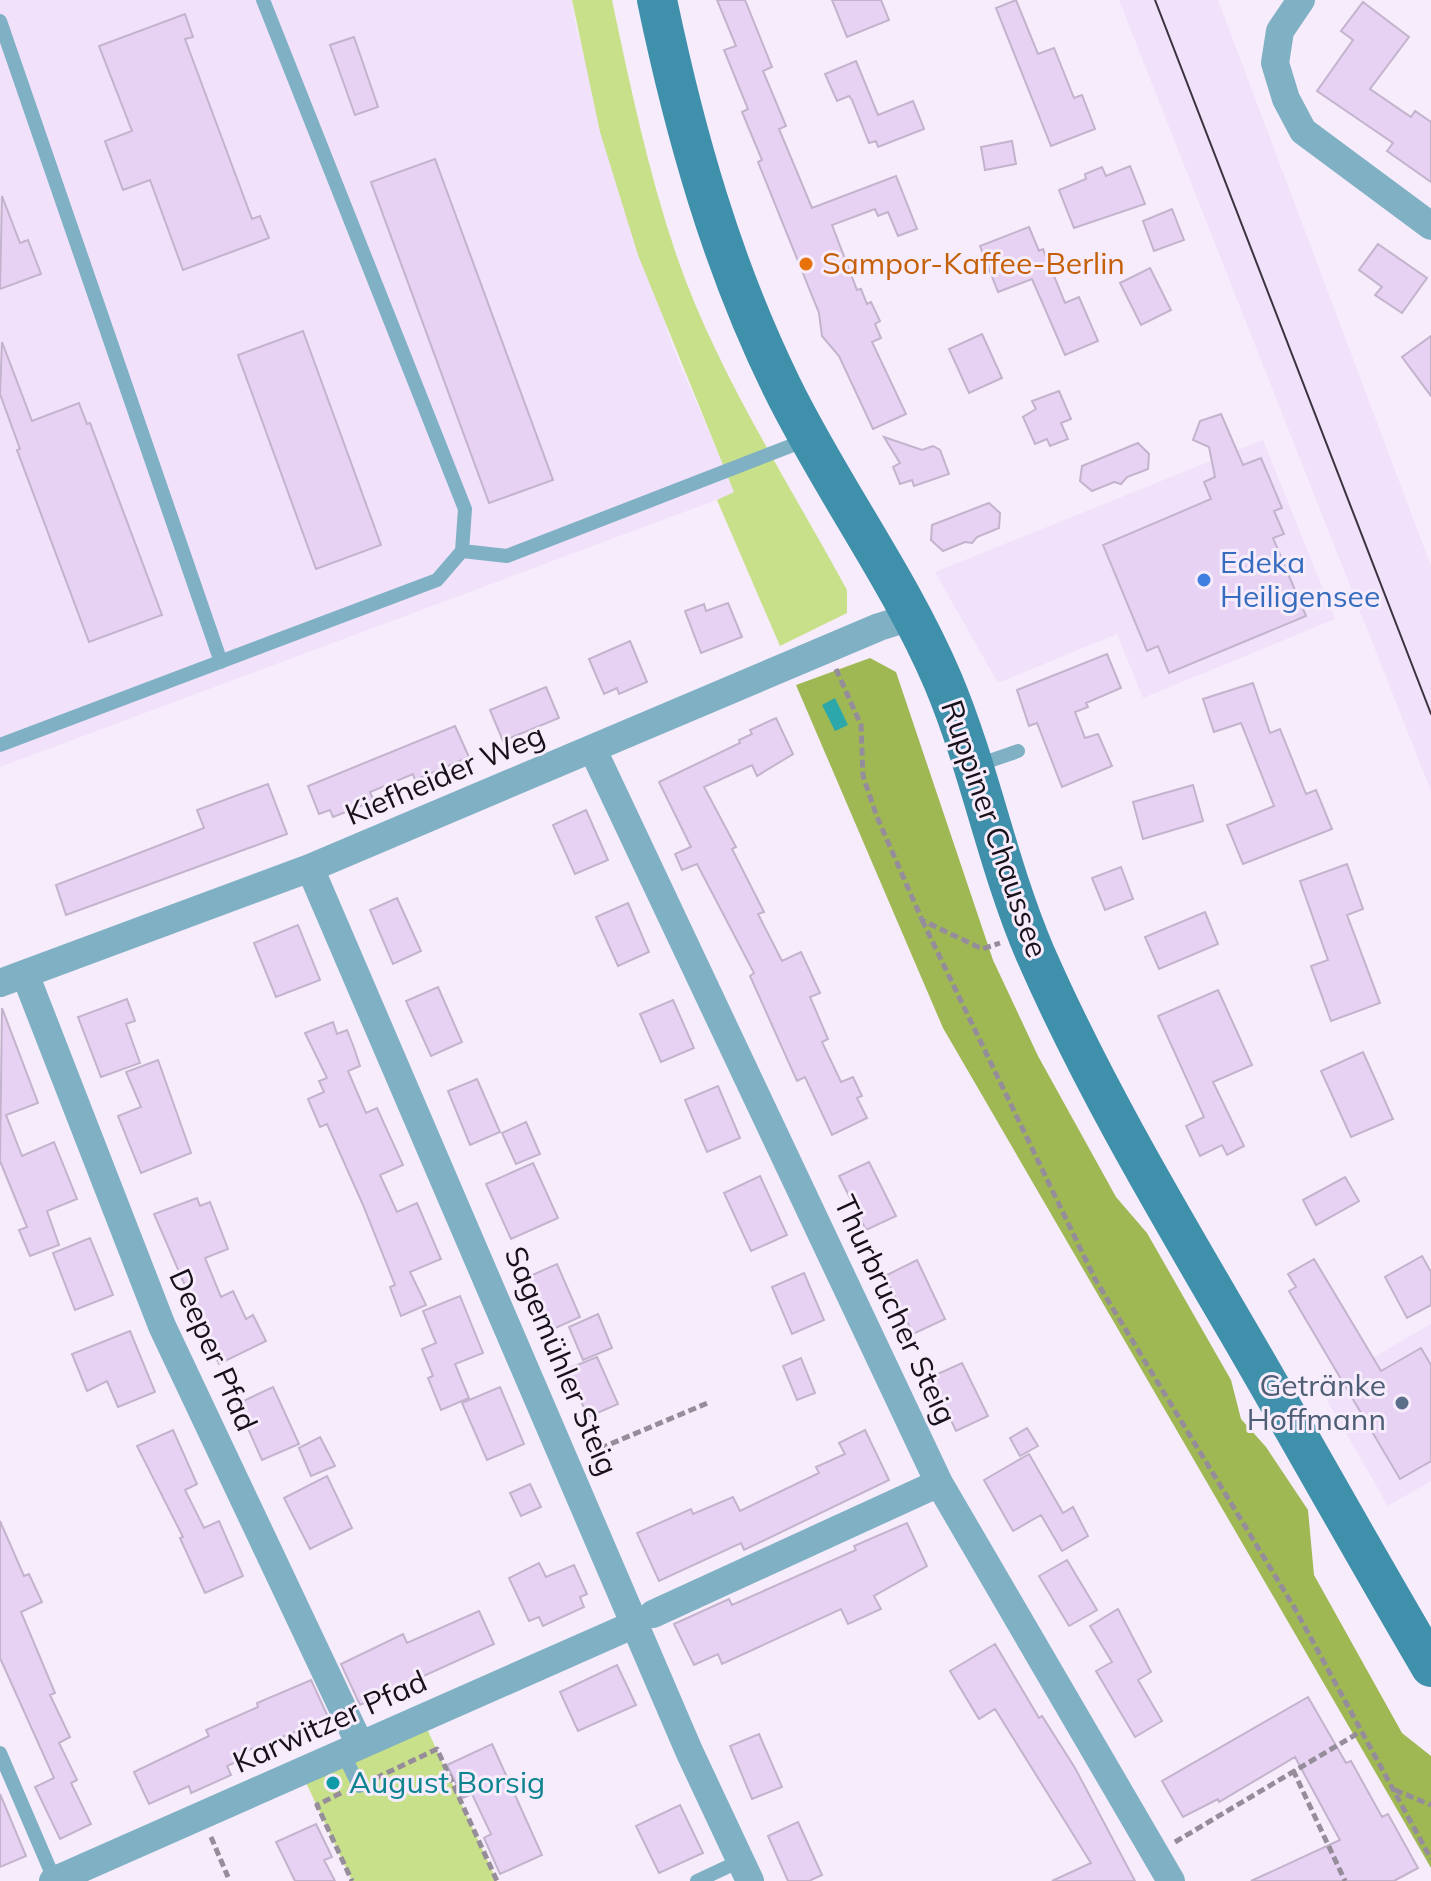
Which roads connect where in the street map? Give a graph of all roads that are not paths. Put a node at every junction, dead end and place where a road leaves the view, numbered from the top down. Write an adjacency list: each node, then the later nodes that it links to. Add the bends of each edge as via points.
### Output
1 (263, 0): 7 (lane, via 465,509)
2 (657, 0): 6 (main road, Ruppiner Chaussee, via 713,218 759,337)
3 (1301, 0): 5 (street, via 1280,31 1275,63 1303,131)
4 (0, 21): 9 (lane)
5 (1431, 226)
6 (810, 438): 7 (lane, via 507,556); 8 (main road, Ruppiner Chaussee)
7 (462, 551): 9 (lane, via 437,580)
8 (911, 617): 11 (street, Kiefheider Weg); 13 (main road, Ruppiner Chaussee, via 942,679)
9 (221, 662): 10 (lane)
10 (0, 745)
11 (593, 750): 14 (street, Kiefheider Weg); 16 (street, Thurbrucher Steig)
12 (1018, 751): 13 (lane)
13 (974, 766): 18 (main road, Ruppiner Chaussee, via 1009,888 1028,934 1131,1141)
14 (310, 868): 15 (street, Kiefheider Weg); 17 (street, Sagemühler Steig, via 568,1462)
15 (13, 978): 19 (street, Deeper Pfad)
16 (939, 1483): 17 (street, Karwitzer Pfad); 25 (street, Thurbrucher Steig)
17 (644, 1619): 19 (street, Karwitzer Pfad); 22 (street, Sagemühler Steig, via 689,1751)
18 (1431, 1667)
19 (352, 1749): 21 (lane); 23 (street, Karwitzer Pfad)
20 (0, 1753): 23 (lane)
21 (359, 1786)
22 (746, 1870): 24 (lane)
23 (54, 1881)
24 (697, 1881)
25 (1171, 1881)

